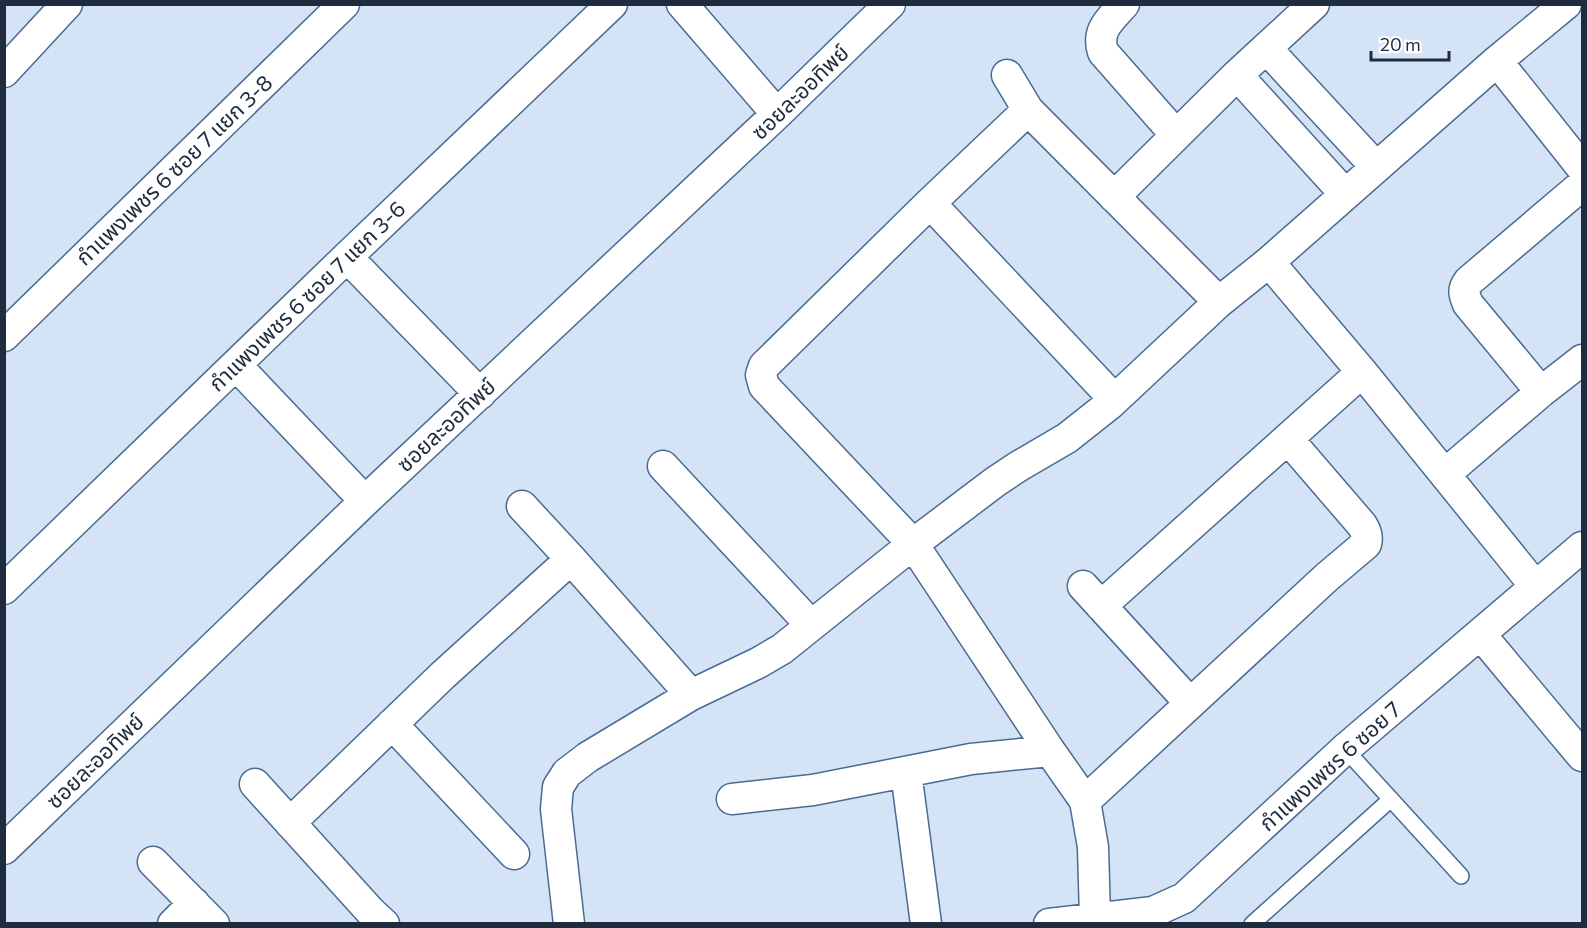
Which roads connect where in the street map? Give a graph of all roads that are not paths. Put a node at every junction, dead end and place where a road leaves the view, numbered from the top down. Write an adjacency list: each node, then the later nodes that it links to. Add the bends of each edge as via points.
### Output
1 (68, 4): 11 (street)
2 (344, 4): 26 (street, กำแพงเพชร 6 ซอย 7 แยก 3-8)
3 (612, 4): 23 (street, กำแพงเพชร 6 ซอย 7 แยก 3-6)
4 (682, 4): 15 (street)
5 (890, 4): 15 (street, ซอยละออทิพย์)
6 (1124, 4): 16 (street, via 1101,34 1103,52)
7 (1314, 4): 9 (street)
8 (1566, 4): 10 (street)
9 (1266, 48): 13 (street); 17 (street)
10 (1497, 61): 17 (street); 18 (street)
11 (4, 72)
12 (1007, 75): 14 (street)
13 (1237, 75): 16 (street); 20 (street)
14 (1028, 110): 21 (street); 22 (street)
15 (777, 114): 31 (street, ซอยละออทิพย์)
16 (1176, 135): 21 (street)
17 (1376, 168): 20 (street)
18 (1582, 168)
19 (1582, 185): 30 (street, via 1464,287 1468,304)
20 (1345, 194): 24 (street)
21 (1114, 197): 25 (street)
22 (930, 203): 32 (street); 38 (street, via 764,366 761,375 764,386)
23 (347, 257): 28 (street, กำแพงเพชร 6 ซอย 7 แยก 3-6); 31 (street)
24 (1269, 262): 25 (street); 29 (street)
25 (1219, 302): 32 (street)
26 (4, 336)
27 (1582, 360): 30 (street)
28 (236, 365): 36 (street); 42 (street, กำแพงเพชร 6 ซอย 7 แยก 3-6)
29 (1362, 372): 33 (street); 35 (street)
30 (1541, 392): 35 (street)
31 (480, 394): 36 (street, ซอยละออทิพย์)
32 (1114, 399): 38 (street, via 1067,438 995,482)
33 (1288, 439): 46 (street, via 1362,525 1366,544); 46 (street, via 1092,596)
34 (663, 466): 43 (street)
35 (1445, 474): 41 (street)
36 (365, 501): 57 (street, ซอยละออทิพย์)
37 (522, 506): 40 (street)
38 (913, 544): 43 (street); 49 (street)
39 (1582, 547): 41 (street, กำแพงเพชร 6 ซอย 7)
40 (571, 559): 45 (street); 47 (street)
41 (1535, 586): 44 (street, กำแพงเพชร 6 ซอย 7)
42 (4, 589)
43 (811, 626): 45 (street, via 758,663)
44 (1481, 635): 48 (street, กำแพงเพชร 6 ซอย 7); 50 (street)
45 (691, 695): 64 (street, via 588,757 567,773 558,787 556,809)
46 (1190, 703): 55 (street)
47 (392, 724): 56 (street); 58 (street)
48 (1346, 749): 54 (lane); 62 (street, กำแพงเพชร 6 ซอย 7, via 1184,898 1153,912)
49 (1050, 752): 51 (street, via 970,759); 55 (street)
50 (1582, 756)
51 (906, 772): 53 (street, via 813,790); 65 (street)
52 (255, 784): 56 (street)
53 (732, 799)
54 (1391, 799): 60 (lane); 67 (lane)
55 (1085, 801): 62 (street, via 1094,847)
56 (290, 823): 63 (street)
57 (4, 849)
58 (514, 854)
59 (153, 862): 61 (street)
60 (1461, 876)
61 (194, 917)
62 (1095, 918): 66 (street, กำแพงเพชร 6 ซอย 7)
63 (371, 920)
64 (569, 924)
65 (926, 924)
66 (1049, 924)
67 (1252, 924)

